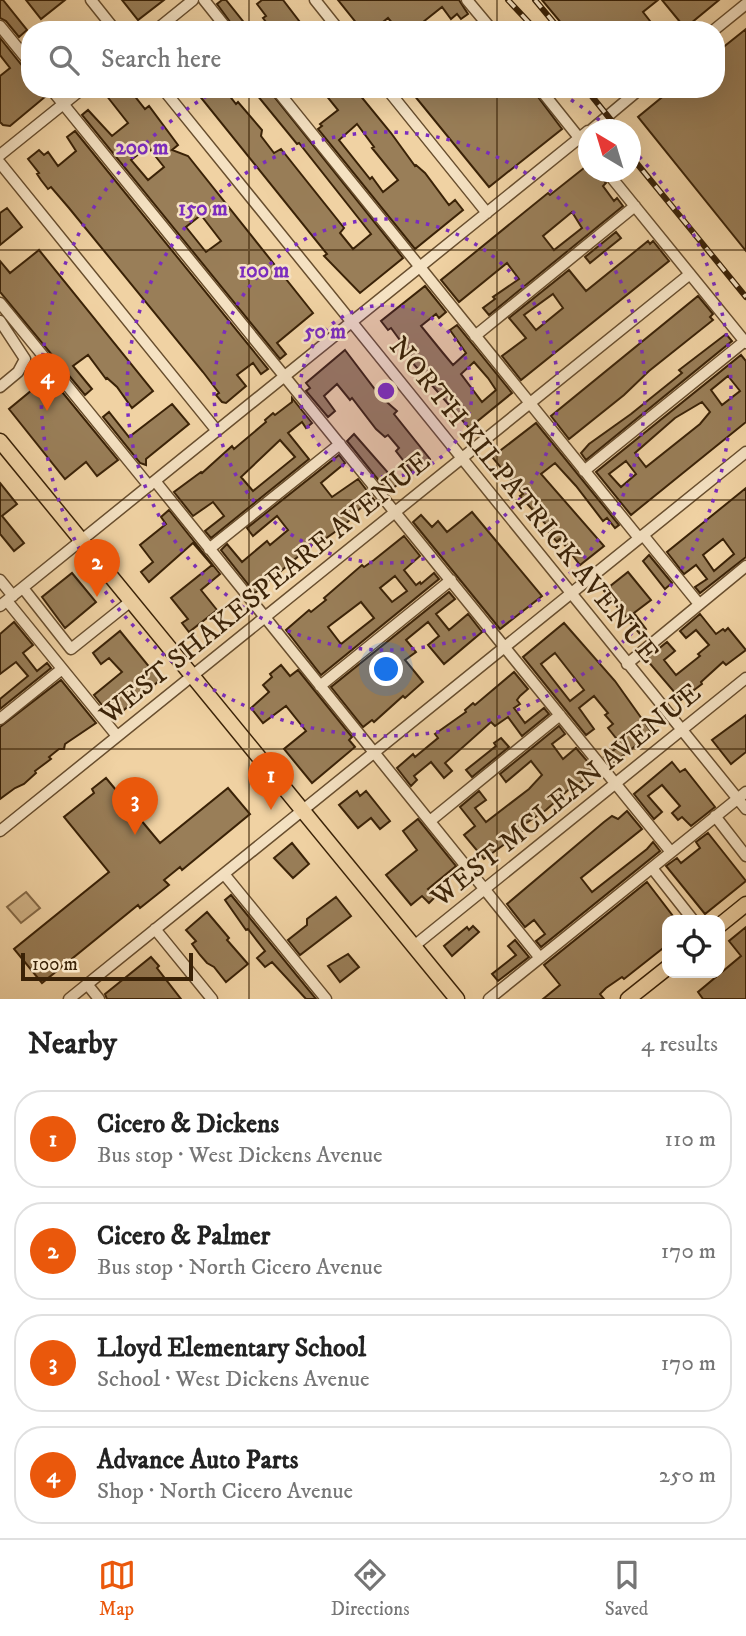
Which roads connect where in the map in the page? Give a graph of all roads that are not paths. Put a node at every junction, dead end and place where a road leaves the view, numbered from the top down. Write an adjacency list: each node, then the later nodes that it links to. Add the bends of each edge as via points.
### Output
1 (91, 0): 7 (street)
2 (193, 0): 8 (street)
3 (204, 0): 9 (street)
4 (315, 0): 10 (street)
5 (467, 0): 11 (street)
6 (746, 4): 12 (street)
7 (108, 21)
8 (167, 21)
9 (221, 21)
10 (332, 21)
11 (484, 21)
12 (725, 21)
13 (0, 26): 14 (street)
14 (21, 52)
15 (58, 98): 22 (street)
16 (71, 98): 22 (street)
17 (170, 98): 35 (street, NORTH KILPATRICK AVENUE)
18 (283, 98): 31 (street)
19 (394, 98): 30 (street)
20 (549, 98): 24 (street)
21 (629, 98): 23 (street)
22 (63, 104): 26 (street); 38 (street)
23 (603, 119)
24 (578, 125)
25 (578, 139): 30 (street)
26 (0, 155)
27 (0, 163): 41 (street)
28 (615, 182): 29 (street)
29 (635, 206): 32 (street); 36 (street)
30 (487, 213): 31 (street)
31 (420, 268): 35 (street); 36 (street)
32 (690, 274): 37 (street); 40 (street, WEST SHAKESPEARE AVENUE)
33 (0, 303): 47 (street)
34 (0, 321): 39 (street, via 25,359 18,372)
35 (351, 323): 38 (street); 45 (street, NORTH KILPATRICK AVENUE)
36 (475, 335): 40 (street)
37 (745, 342): 46 (street)
38 (285, 376): 41 (street); 43 (street)
39 (2, 380)
40 (530, 404): 45 (street, WEST SHAKESPEARE AVENUE); 46 (street)
41 (217, 431): 47 (street)
42 (0, 441): 50 (main road)
43 (340, 444): 48 (street); 51 (street)
44 (744, 458): 49 (street)
45 (461, 459): 48 (street, WEST SHAKESPEARE AVENUE); 56 (street, NORTH KILPATRICK AVENUE)
46 (584, 471): 49 (street)
47 (152, 484): 50 (street); 51 (street)
48 (395, 512): 54 (street); 60 (street, WEST SHAKESPEARE AVENUE)
49 (641, 536): 56 (street); 59 (street)
50 (82, 540): 55 (street); 58 (main road)
51 (209, 549): 60 (street)
52 (746, 566): 59 (street)
53 (0, 580): 57 (street)
54 (450, 580): 61 (street); 66 (street)
55 (23, 588): 57 (street); 58 (street, via 71,649)
56 (570, 593): 61 (street); 62 (street, NORTH KILPATRICK AVENUE)
57 (7, 601): 63 (street)
58 (131, 601): 64 (main road)
59 (699, 604): 62 (street)
60 (264, 617): 64 (street, WEST SHAKESPEARE AVENUE); 66 (street)
61 (504, 646): 67 (street); 71 (street)
62 (627, 664): 69 (street, NORTH KILPATRICK AVENUE)
63 (62, 669): 68 (street); 70 (street)
64 (192, 675): 70 (street, WEST SHAKESPEARE AVENUE); 75 (main road)
65 (746, 678): 69 (street, WEST MCLEAN AVENUE)
66 (320, 686): 71 (street)
67 (560, 715): 72 (street); 77 (street)
68 (0, 719)
69 (682, 730): 72 (street, WEST MCLEAN AVENUE); 73 (street, NORTH KILPATRICK AVENUE)
70 (117, 736): 78 (street, WEST SHAKESPEARE AVENUE)
71 (374, 752): 75 (street); 77 (street)
72 (616, 783): 79 (street); 83 (street, WEST MCLEAN AVENUE)
73 (742, 795): 74 (street, NORTH KILPATRICK AVENUE); 76 (street)
74 (746, 809)
75 (302, 810): 82 (street); 88 (main road)
76 (715, 816): 79 (street); 80 (street)
77 (430, 821): 83 (street)
78 (0, 831)
79 (671, 852): 81 (street)
80 (746, 856)
81 (652, 868): 85 (street); 89 (street)
82 (223, 874): 87 (street); 95 (street)
83 (485, 889): 88 (street, WEST MCLEAN AVENUE); 89 (street)
84 (746, 904): 86 (main road)
85 (688, 915)
86 (725, 921)
87 (155, 929): 91 (street); 94 (street)
88 (414, 946): 96 (main road)
89 (540, 958): 97 (street)
90 (662, 972): 98 (main road)
91 (87, 984): 92 (street); 93 (street)
92 (69, 999)
93 (99, 999)
94 (212, 999)
95 (326, 999)
96 (457, 999)
97 (489, 999)
98 (628, 999)

